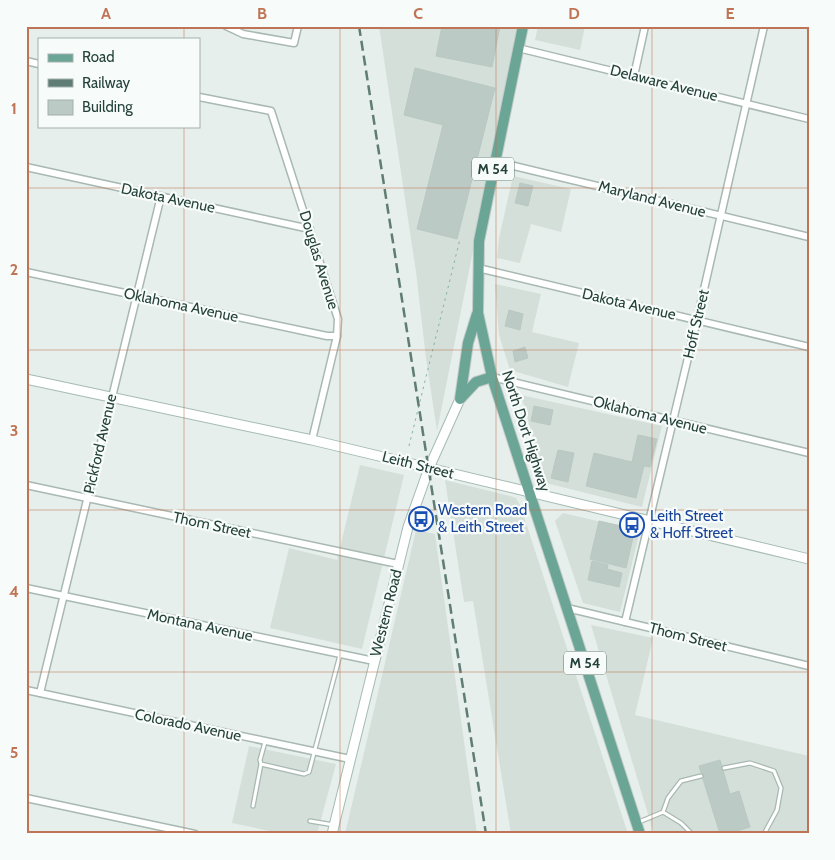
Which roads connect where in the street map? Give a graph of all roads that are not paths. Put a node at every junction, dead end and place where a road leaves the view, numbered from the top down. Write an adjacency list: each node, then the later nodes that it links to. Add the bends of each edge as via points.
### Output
1 (226, 26): 2 (street, via 243,34 294,42)
2 (298, 26)
3 (523, 26): 6 (main road, North Dort Highway / M 54)
4 (645, 26): 7 (street)
5 (764, 26): 9 (street, Hoff Street)
6 (518, 48): 7 (street, Delaware Avenue); 11 (main road, North Dort Highway / M 54)
7 (634, 76): 9 (street, Delaware Avenue)
8 (200, 97): 15 (street, Douglas Avenue, via 271,112)
9 (748, 104): 10 (street, Delaware Avenue); 14 (street, Hoff Street)
10 (809, 119)
11 (495, 160): 14 (street, Maryland Avenue); 17 (main road, North Dort Highway / M 54, via 479,241)
12 (26, 167): 13 (street, Dakota Avenue)
13 (162, 196): 15 (street, Dakota Avenue); 19 (street, Pickford Avenue)
14 (721, 216): 16 (street, Maryland Avenue); 21 (street, Hoff Street)
15 (310, 229): 22 (street, Douglas Avenue, via 338,319)
16 (809, 237)
17 (478, 268): 20 (main road, North Dort Highway / M 54); 21 (street, Dakota Avenue)
18 (26, 272): 19 (street, Oklahoma Avenue)
19 (138, 296): 22 (street, Oklahoma Avenue); 26 (street, Pickford Avenue)
20 (478, 313): 24 (main road, North Dort Highway / M 54); 27 (main road, via 468,343)
21 (697, 320): 23 (street, Dakota Avenue); 28 (street, Hoff Street)
22 (337, 336): 29 (street, Douglas Avenue)
23 (809, 347)
24 (492, 377): 27 (main road, via 476,382); 28 (street, Oklahoma Avenue); 33 (main road, North Dort Highway / M 54)
25 (26, 379): 26 (street, Leith Street)
26 (111, 397): 29 (street, Leith Street); 34 (street, Pickford Avenue)
27 (460, 399): 31 (street, Western Road)
28 (673, 421): 30 (street, Oklahoma Avenue); 35 (street, Hoff Street)
29 (312, 440): 31 (street, Leith Street)
30 (809, 453)
31 (430, 468): 33 (street, Leith Street); 37 (street, Western Road)
32 (26, 485): 34 (street, Thom Street)
33 (530, 492): 35 (street, Leith Street); 40 (main road, North Dort Highway / M 54)
34 (87, 499): 37 (street, Thom Street); 39 (street, Pickford Avenue)
35 (648, 520): 36 (street, Leith Street); 41 (street, Hoff Street)
36 (809, 559)
37 (398, 564): 43 (street, Western Road)
38 (26, 588): 39 (street, Montana Avenue)
39 (64, 596): 42 (street, Montana Avenue); 46 (street, Pickford Avenue)
40 (567, 608): 41 (street, Thom Street); 57 (main road, North Dort Highway / M 54)
41 (625, 622): 44 (street, Thom Street)
42 (340, 654): 43 (street, Montana Avenue); 48 (lane)
43 (374, 660): 49 (street, Western Road)
44 (809, 666)
45 (26, 690): 46 (street, Colorado Avenue)
46 (40, 693): 47 (street, Colorado Avenue)
47 (265, 741): 48 (street, Colorado Avenue); 50 (lane)
48 (315, 752): 49 (street, Colorado Avenue); 50 (lane, via 308,773)
49 (350, 759): 58 (street, Western Road)
50 (261, 764): 54 (lane)
51 (724, 768): 62 (lane, via 750,763 774,771 781,788 776,810)
52 (701, 776): 55 (lane, via 681,781)
53 (26, 798): 59 (street)
54 (253, 806)
55 (662, 812): 57 (lane); 61 (lane)
56 (310, 821): 58 (lane)
57 (636, 823): 60 (main road, North Dort Highway / M 54)
58 (333, 830)
59 (195, 834)
60 (640, 834)
61 (692, 834)
62 (764, 834)

